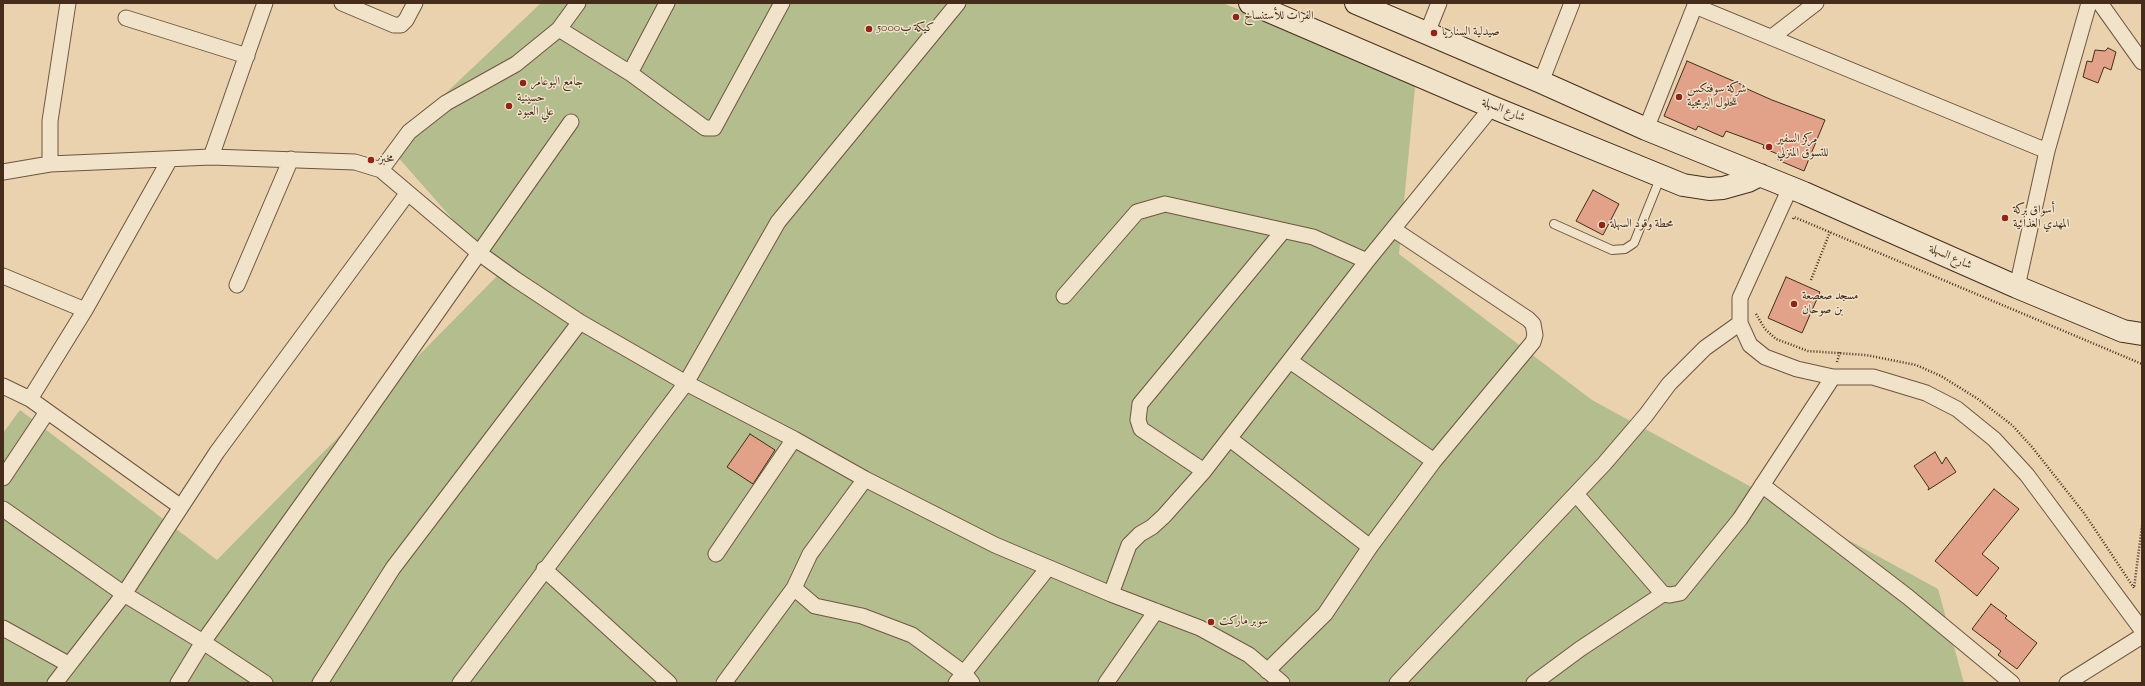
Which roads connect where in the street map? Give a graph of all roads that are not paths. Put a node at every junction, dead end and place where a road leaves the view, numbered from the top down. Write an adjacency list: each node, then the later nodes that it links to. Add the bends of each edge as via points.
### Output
1 (68, 3): 32 (street, via 50,121)
2 (265, 3): 21 (street)
3 (342, 3): 4 (street, via 394,25 406,20)
4 (415, 3)
5 (578, 3): 18 (street)
6 (667, 3): 23 (street)
7 (782, 3): 23 (street, via 714,128 705,128)
8 (958, 3): 54 (street, via 778,222)
9 (1250, 3): 25 (main road, شارع السهلة)
10 (1356, 3): 19 (main road, شارع السهلة)
11 (1440, 3): 19 (street)
12 (1572, 3): 24 (street)
13 (1816, 3): 20 (street)
14 (2090, 3): 28 (street)
15 (2100, 3): 22 (street)
16 (1696, 5): 20 (street); 27 (street)
17 (126, 18): 21 (street)
18 (560, 29): 23 (street); 33 (street, via 516,64 446,103 409,132)
19 (1427, 33): 24 (main road, شارع السهلة)
20 (1772, 37): 28 (street)
21 (247, 56): 29 (street)
22 (2142, 62)
23 (630, 73)
24 (1541, 82): 27 (main road, شارع السهلة)
25 (1492, 107): 35 (main road, شارع السهلة); 40 (street)
26 (571, 122): 42 (street)
27 (1646, 129): 36 (main road, شارع السهلة)
28 (2047, 151): 46 (street)
29 (211, 156): 30 (street); 31 (street)
30 (170, 158): 32 (street); 48 (street)
31 (291, 159): 33 (street, via 356,162); 45 (street)
32 (50, 164): 34 (street)
33 (381, 170): 38 (street)
34 (3, 172)
35 (1661, 175): 36 (main road, شارع السهلة, via 1683,185 1709,189 1736,186); 39 (lane, via 1634,242 1625,249 1612,250)
36 (1760, 175): 37 (main road, شارع السهلة)
37 (1790, 188): 46 (main road, شارع السهلة); 50 (street, via 1740,298)
38 (407, 194): 42 (street); 66 (street, via 217,452)
39 (1554, 224)
40 (1393, 229): 43 (street); 60 (street, via 1533,324 1535,335 1534,342)
41 (1283, 231): 43 (street, via 1313,237); 47 (street, via 1165,204 1144,209 1137,212); 61 (street, via 1140,404 1138,420 1141,429)
42 (480, 253): 49 (street); 80 (street)
43 (1367, 261): 52 (street)
44 (3, 276): 48 (street)
45 (237, 285)
46 (2017, 287): 51 (main road, شارع السهلة, via 2123,331)
47 (1064, 296)
48 (85, 310): 56 (street)
49 (580, 322): 54 (street); 87 (street, via 393,568)
50 (1740, 323): 53 (street, via 1750,345 1765,357 1797,370); 65 (street, via 1705,348 1669,384)
51 (2142, 334)
52 (1290, 361): 59 (street); 60 (street)
53 (1833, 377): 64 (street); 78 (street, via 1873,377 1926,393 1957,409 1994,439 2027,475)
54 (686, 383): 58 (street); 71 (street)
55 (3, 386): 56 (street)
56 (30, 399): 57 (street)
57 (47, 412): 62 (street); 66 (street)
58 (794, 439): 63 (street); 69 (street)
59 (1230, 439): 61 (street); 68 (street)
60 (1434, 461): 68 (street)
61 (1204, 471): 74 (street, via 1164,516 1129,545)
62 (3, 478)
63 (865, 479): 70 (street, via 995,545); 72 (street, via 810,554)
64 (1762, 485): 75 (street, via 1740,519 1680,593); 95 (street, via 1908,597)
65 (1576, 494): 75 (street); 93 (street)
66 (181, 507): 73 (street)
67 (3, 509): 73 (street)
68 (1370, 547): 82 (street, via 1325,614)
69 (716, 554)
70 (1048, 568): 74 (street); 83 (street)
71 (544, 569): 88 (street); 89 (street)
72 (794, 588): 83 (street, via 815,606 862,616 912,635); 90 (street)
73 (124, 594): 80 (street); 81 (street)
74 (1111, 594): 76 (street)
75 (1663, 594): 94 (street)
76 (1156, 611): 82 (street, via 1200,628 1249,655); 91 (street)
77 (3, 628): 81 (street)
78 (2142, 630)
79 (2142, 636): 96 (street)
80 (203, 642): 85 (street); 86 (street)
81 (68, 664): 84 (street)
82 (1267, 670): 92 (street)
83 (964, 680)
84 (55, 683)
85 (178, 683)
86 (265, 683)
87 (320, 683)
88 (460, 683)
89 (669, 683)
90 (724, 683)
91 (1106, 683)
92 (1282, 683)
93 (1397, 683)
94 (1534, 683)
95 (2012, 683)
96 (2067, 683)

